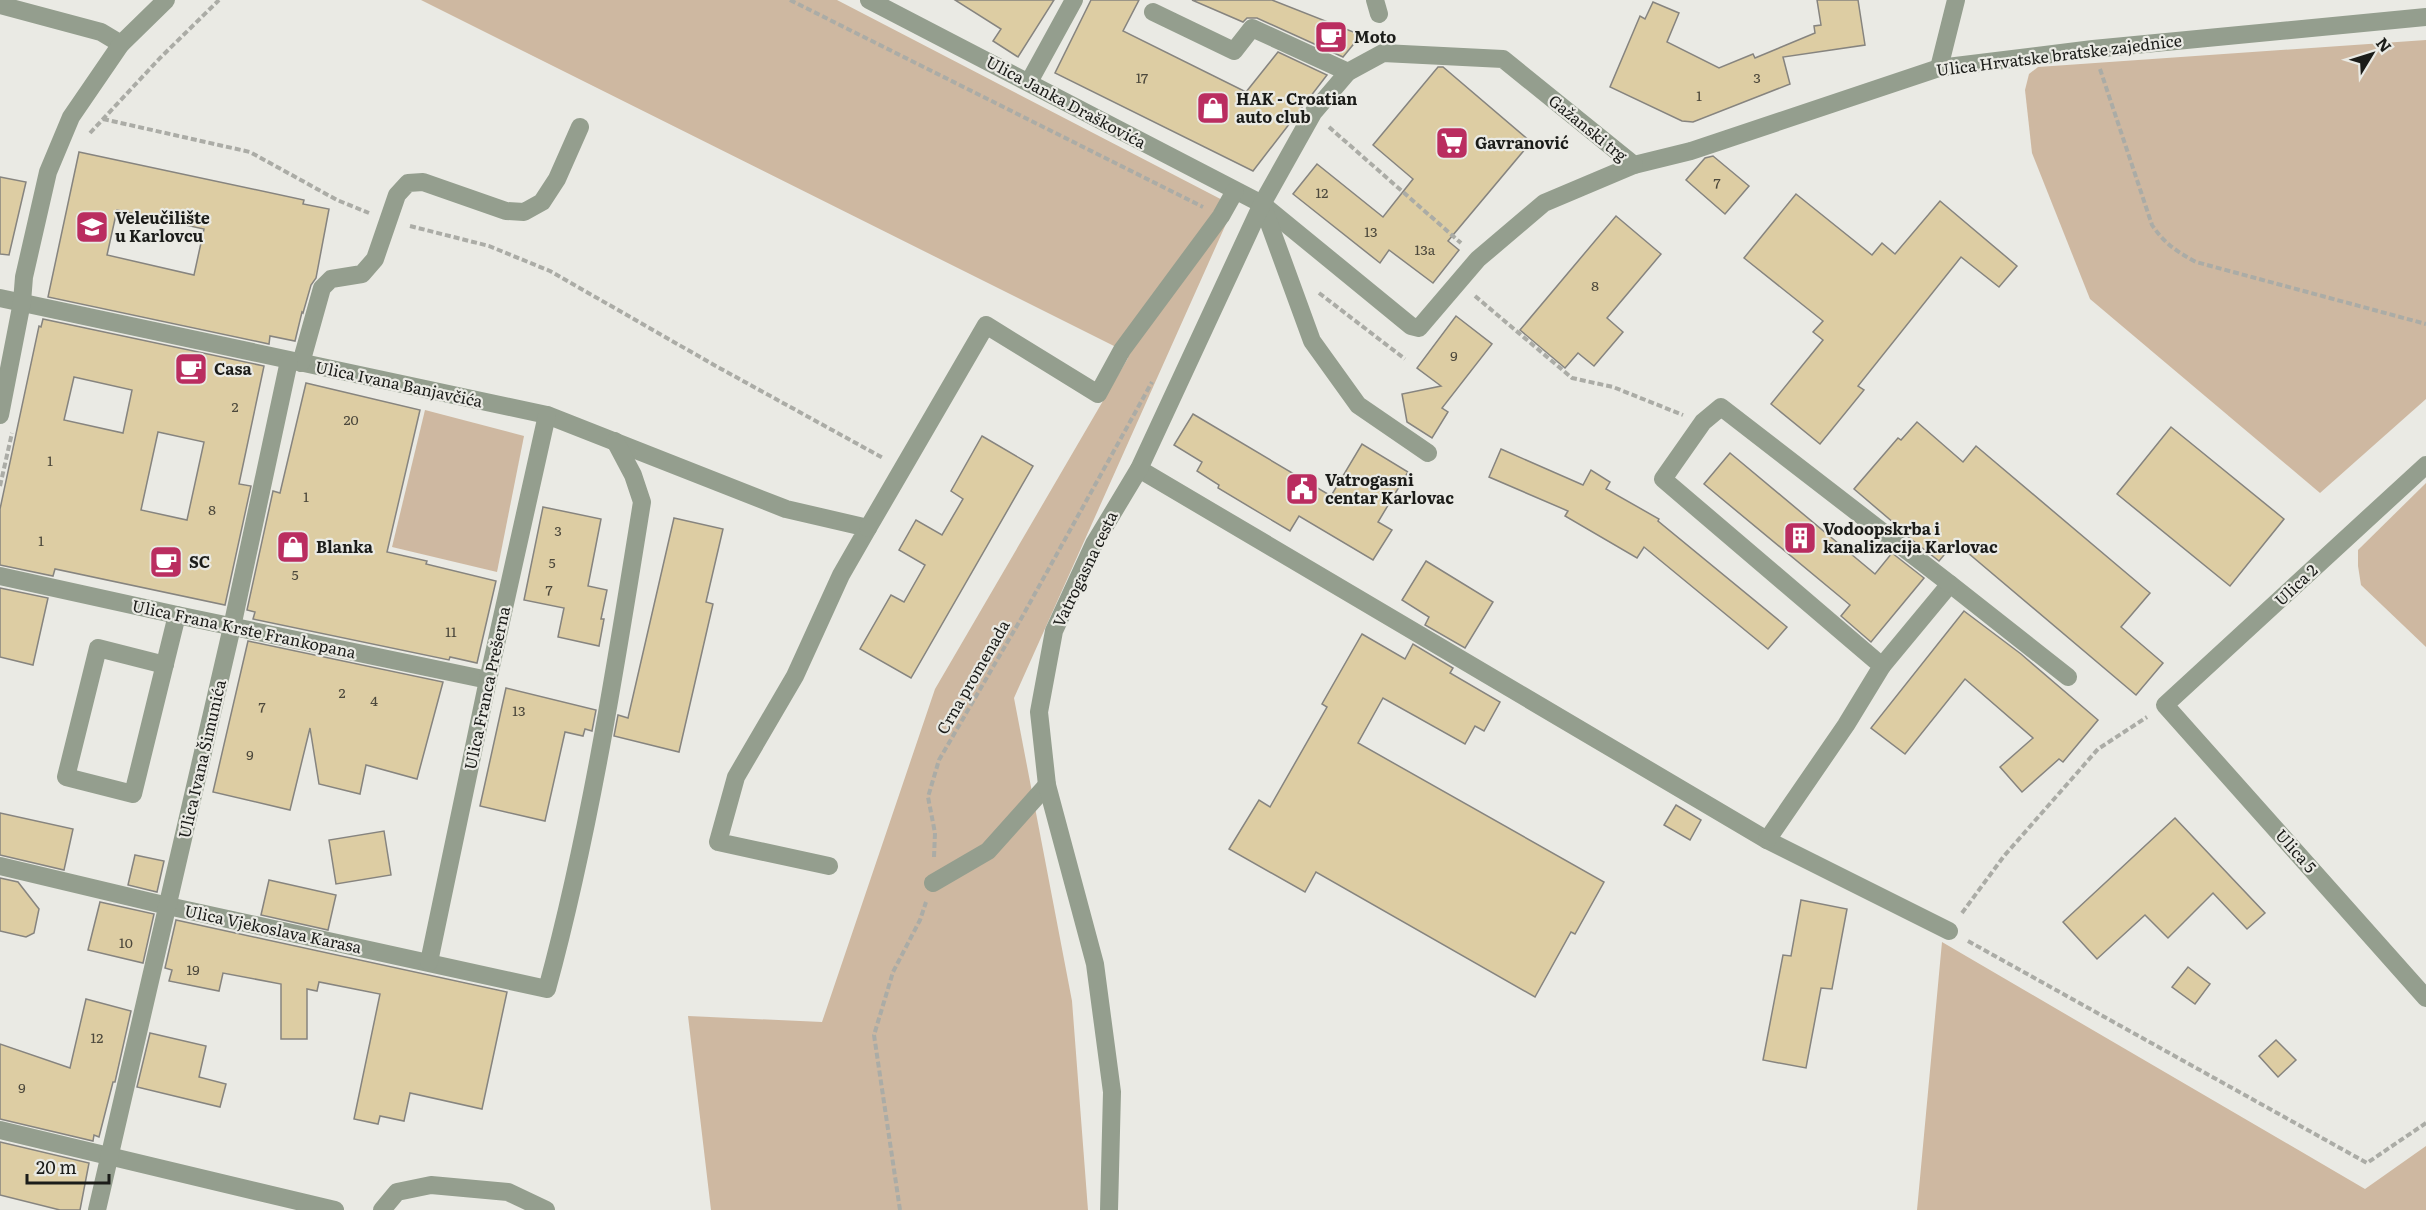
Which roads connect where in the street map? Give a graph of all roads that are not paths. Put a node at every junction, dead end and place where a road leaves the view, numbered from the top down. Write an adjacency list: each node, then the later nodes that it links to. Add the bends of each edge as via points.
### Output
1 (166, 0): 8 (street)
2 (869, 0): 11 (street, Ulica Janka Draškovića)
3 (1074, 0): 11 (street)
4 (1956, 0): 9 (street)
5 (0, 4): 8 (street, via 101,32)
6 (1153, 12): 10 (street, via 1234,51 1252,28)
7 (2426, 16): 9 (street, Ulica Hrvatske bratske zajednice)
8 (121, 44): 17 (street, via 71,117 48,172)
9 (1939, 68): 13 (street, Ulica Hrvatske bratske zajednice, via 1691,151)
10 (1348, 72): 13 (street, Gažanski trg, via 1383,53 1503,59); 15 (street, Gažanski trg, via 1313,113)
11 (1029, 82): 14 (street, Ulica Janka Draškovića)
12 (580, 127): 18 (street, Ulica Ivana Šimunića, via 542,202 524,212 506,211 423,182 408,183 397,195 375,259 362,274 332,279 322,288)
13 (1634, 165): 15 (street, Gažanski trg, via 1544,203 1478,258 1419,328 1411,326)
14 (1235, 191): 15 (street, Ulica Janka Draškovića); 25 (street, via 1221,216 1122,350 1098,394 986,325)
15 (1262, 204): 22 (street, via 1312,341 1358,405); 24 (street, Vatrogasna cesta)
16 (0, 298): 17 (street, Ulica Ivana Banjavčića)
17 (22, 302): 18 (street, Ulica Ivana Banjavčića); 19 (street)
18 (295, 362): 20 (street, Ulica Ivana Banjavčića); 29 (street, Ulica Ivana Šimunića)
19 (0, 414)
20 (547, 415): 21 (street, Ulica Ivana Banjavčića); 33 (street, Ulica Franca Prešerna)
21 (615, 441): 25 (street, Ulica Ivana Banjavčića, via 786,509); 42 (street, Ulica Vjekoslava Karasa, via 642,502 589,806 547,989)
22 (1428, 453)
23 (2426, 465): 34 (street, Ulica 2)
24 (1138, 468): 35 (street, Vatrogasna cesta, via 1094,544 1054,631 1039,712); 36 (street)
25 (868, 528): 38 (street, via 841,575 795,676 736,777 718,842)
26 (0, 576): 28 (street, Ulica Frana Krste Frankopana)
27 (1950, 584): 31 (street); 31 (street, via 1721,407 1703,422 1663,479); 32 (street)
28 (177, 615): 29 (street, Ulica Frana Krste Frankopana); 30 (street)
29 (232, 627): 33 (street, Ulica Frana Krste Frankopana); 40 (street, Ulica Ivana Šimunića)
30 (165, 665): 30 (street, via 133,794 66,777 98,648)
31 (1882, 666): 36 (street, via 1846,726)
32 (2068, 677)
33 (488, 680): 42 (street, Ulica Franca Prešerna)
34 (2165, 705): 43 (street, Ulica 5)
35 (1047, 785): 39 (street, via 988,851); 50 (street, Vatrogasna cesta, via 1095,964 1112,1092)
36 (1767, 840): 41 (street)
37 (0, 866): 40 (street, Ulica Vjekoslava Karasa)
38 (829, 866)
39 (933, 883)
40 (168, 906): 42 (street, Ulica Vjekoslava Karasa); 45 (street, Ulica Ivana Šimunića)
41 (1949, 931)
42 (429, 962)
43 (2423, 986)
44 (0, 1130): 45 (street)
45 (111, 1156): 46 (street, Ulica Ivana Šimunića); 47 (street)
46 (97, 1210)
47 (335, 1210)
48 (382, 1210): 49 (street, via 397,1192 431,1185 508,1192)
49 (546, 1210)
50 (1109, 1210)

